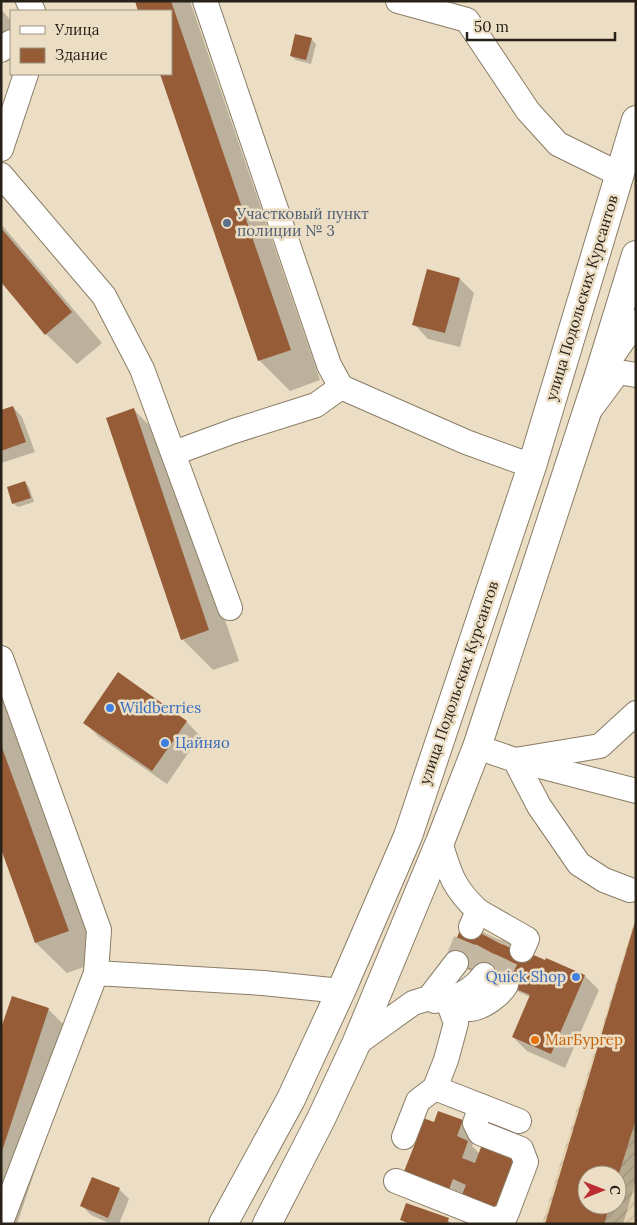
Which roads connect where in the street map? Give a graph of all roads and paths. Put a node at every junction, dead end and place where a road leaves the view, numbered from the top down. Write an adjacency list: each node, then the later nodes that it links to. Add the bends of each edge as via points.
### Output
1 (205, 1): 13 (lane, via 329,365)
2 (398, 1): 3 (lane)
3 (470, 11): 7 (lane, via 528,112 558,144)
4 (26, 75): 6 (lane)
5 (636, 120): 7 (main road, улица Подольских Курсантов)
6 (1, 149)
7 (619, 174): 16 (main road, улица Подольских Курсантов)
8 (1, 175): 15 (lane, via 104,296 142,369)
9 (636, 255): 11 (main road)
10 (636, 322): 11 (lane)
11 (599, 375): 14 (main road)
12 (636, 376): 14 (lane, via 618,372)
13 (341, 387): 15 (lane, via 316,405); 16 (lane, via 466,442)
14 (585, 417): 20 (main road)
15 (174, 453): 17 (lane)
16 (532, 466): 27 (main road, улица Подольских Курсантов, via 408,836)
17 (230, 608)
18 (1, 658): 26 (lane, via 99,930)
19 (636, 713): 21 (lane, via 600,746)
20 (477, 747): 21 (lane); 23 (main road)
21 (514, 760): 22 (lane); 24 (lane, via 539,806 579,864 604,880)
22 (636, 791)
23 (440, 842): 25 (lane, via 451,878 466,899); 29 (main road)
24 (630, 890)
25 (498, 931)
26 (96, 973): 27 (lane); 35 (lane)
27 (341, 991): 36 (main road, улица Подольских Курсантов, via 291,1099)
28 (431, 1003): 28 (lane, via 456,992 481,974 502,991 492,1000 472,1009); 29 (lane); 30 (lane, via 456,1023)
29 (356, 1044): 37 (main road)
30 (434, 1088): 31 (lane); 33 (lane, via 418,1101)
31 (481, 1106): 32 (lane); 34 (lane, via 475,1122 480,1133 521,1149 526,1162 506,1215 494,1220)
32 (519, 1121)
33 (404, 1137)
34 (396, 1181)
35 (1, 1222)
36 (223, 1224)
37 (267, 1224)

